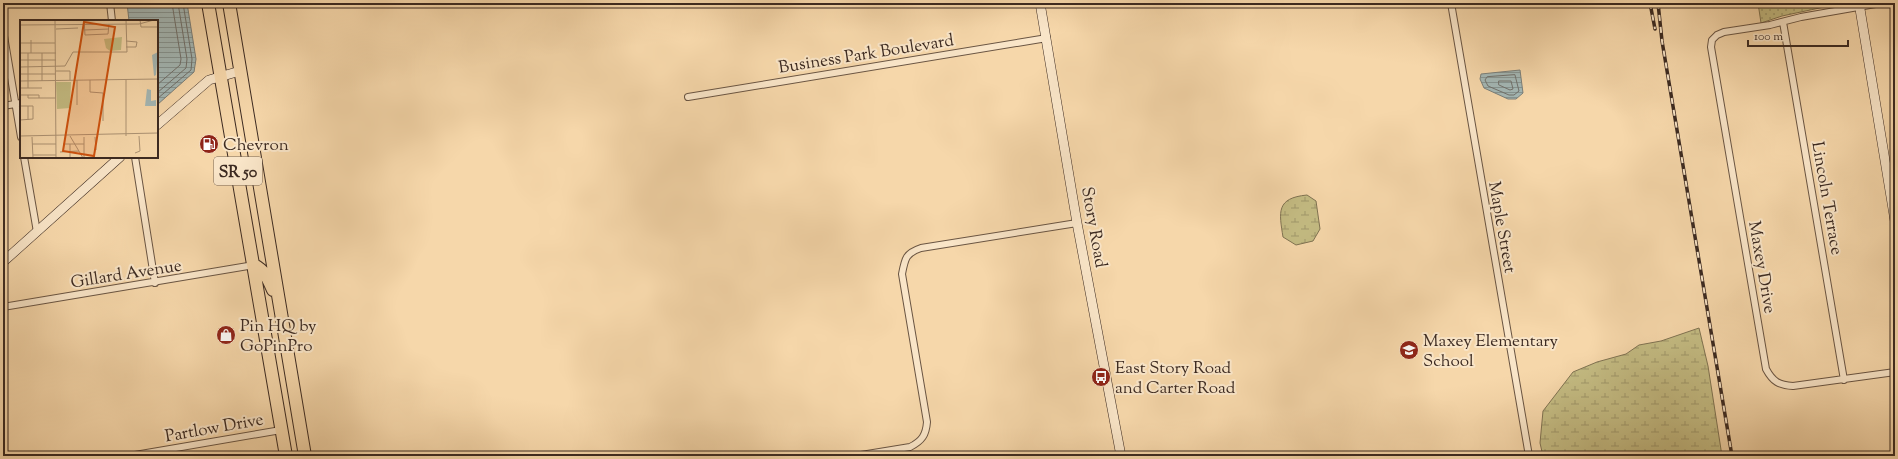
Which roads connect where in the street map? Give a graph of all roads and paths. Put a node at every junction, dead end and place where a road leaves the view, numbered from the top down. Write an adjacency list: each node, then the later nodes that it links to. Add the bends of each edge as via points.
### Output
1 (110, 3): 8 (street)
2 (208, 3): 13 (highway, SR 50)
3 (229, 3): 12 (highway, SR 50)
4 (1040, 3): 11 (street, Story Road)
5 (1451, 3): 38 (street, Maple Street)
6 (1881, 3): 7 (street)
7 (1859, 5): 9 (street); 22 (street)
8 (112, 20)
9 (1783, 22): 31 (street, Lincoln Terrace); 31 (street, Maxey Drive, via 1717,35 1711,46 1766,369 1772,380 1781,385 1794,386)
10 (3, 30): 15 (street)
11 (1048, 38): 14 (street, Business Park Boulevard); 23 (street, Story Road)
12 (240, 71): 13 (street); 29 (highway, SR 50)
13 (221, 77): 17 (street, via 209,80); 26 (highway, SR 50)
14 (688, 97)
15 (18, 103): 16 (street); 18 (street)
16 (3, 106)
17 (158, 124)
18 (20, 126)
19 (24, 158): 24 (street)
20 (119, 158): 24 (street)
21 (135, 158): 27 (street)
22 (1895, 221)
23 (1077, 223): 36 (street, via 921,248 910,252 902,274 927,422 926,433 918,443 910,447); 37 (street, Story Road)
24 (37, 232): 25 (street)
25 (3, 262)
26 (254, 265): 27 (street, Gillard Avenue); 29 (highway, via 267,276 276,298); 32 (highway, SR 50)
27 (155, 283): 28 (street, Gillard Avenue)
28 (3, 307)
29 (284, 333): 35 (highway, SR 50)
30 (1895, 372): 31 (street, Maxey Drive)
31 (1844, 380)
32 (281, 430): 33 (street, Partlow Drive); 34 (highway, SR 50)
33 (129, 456)
34 (286, 456)
35 (305, 456)
36 (855, 456)
37 (1121, 456)
38 (1529, 456)

